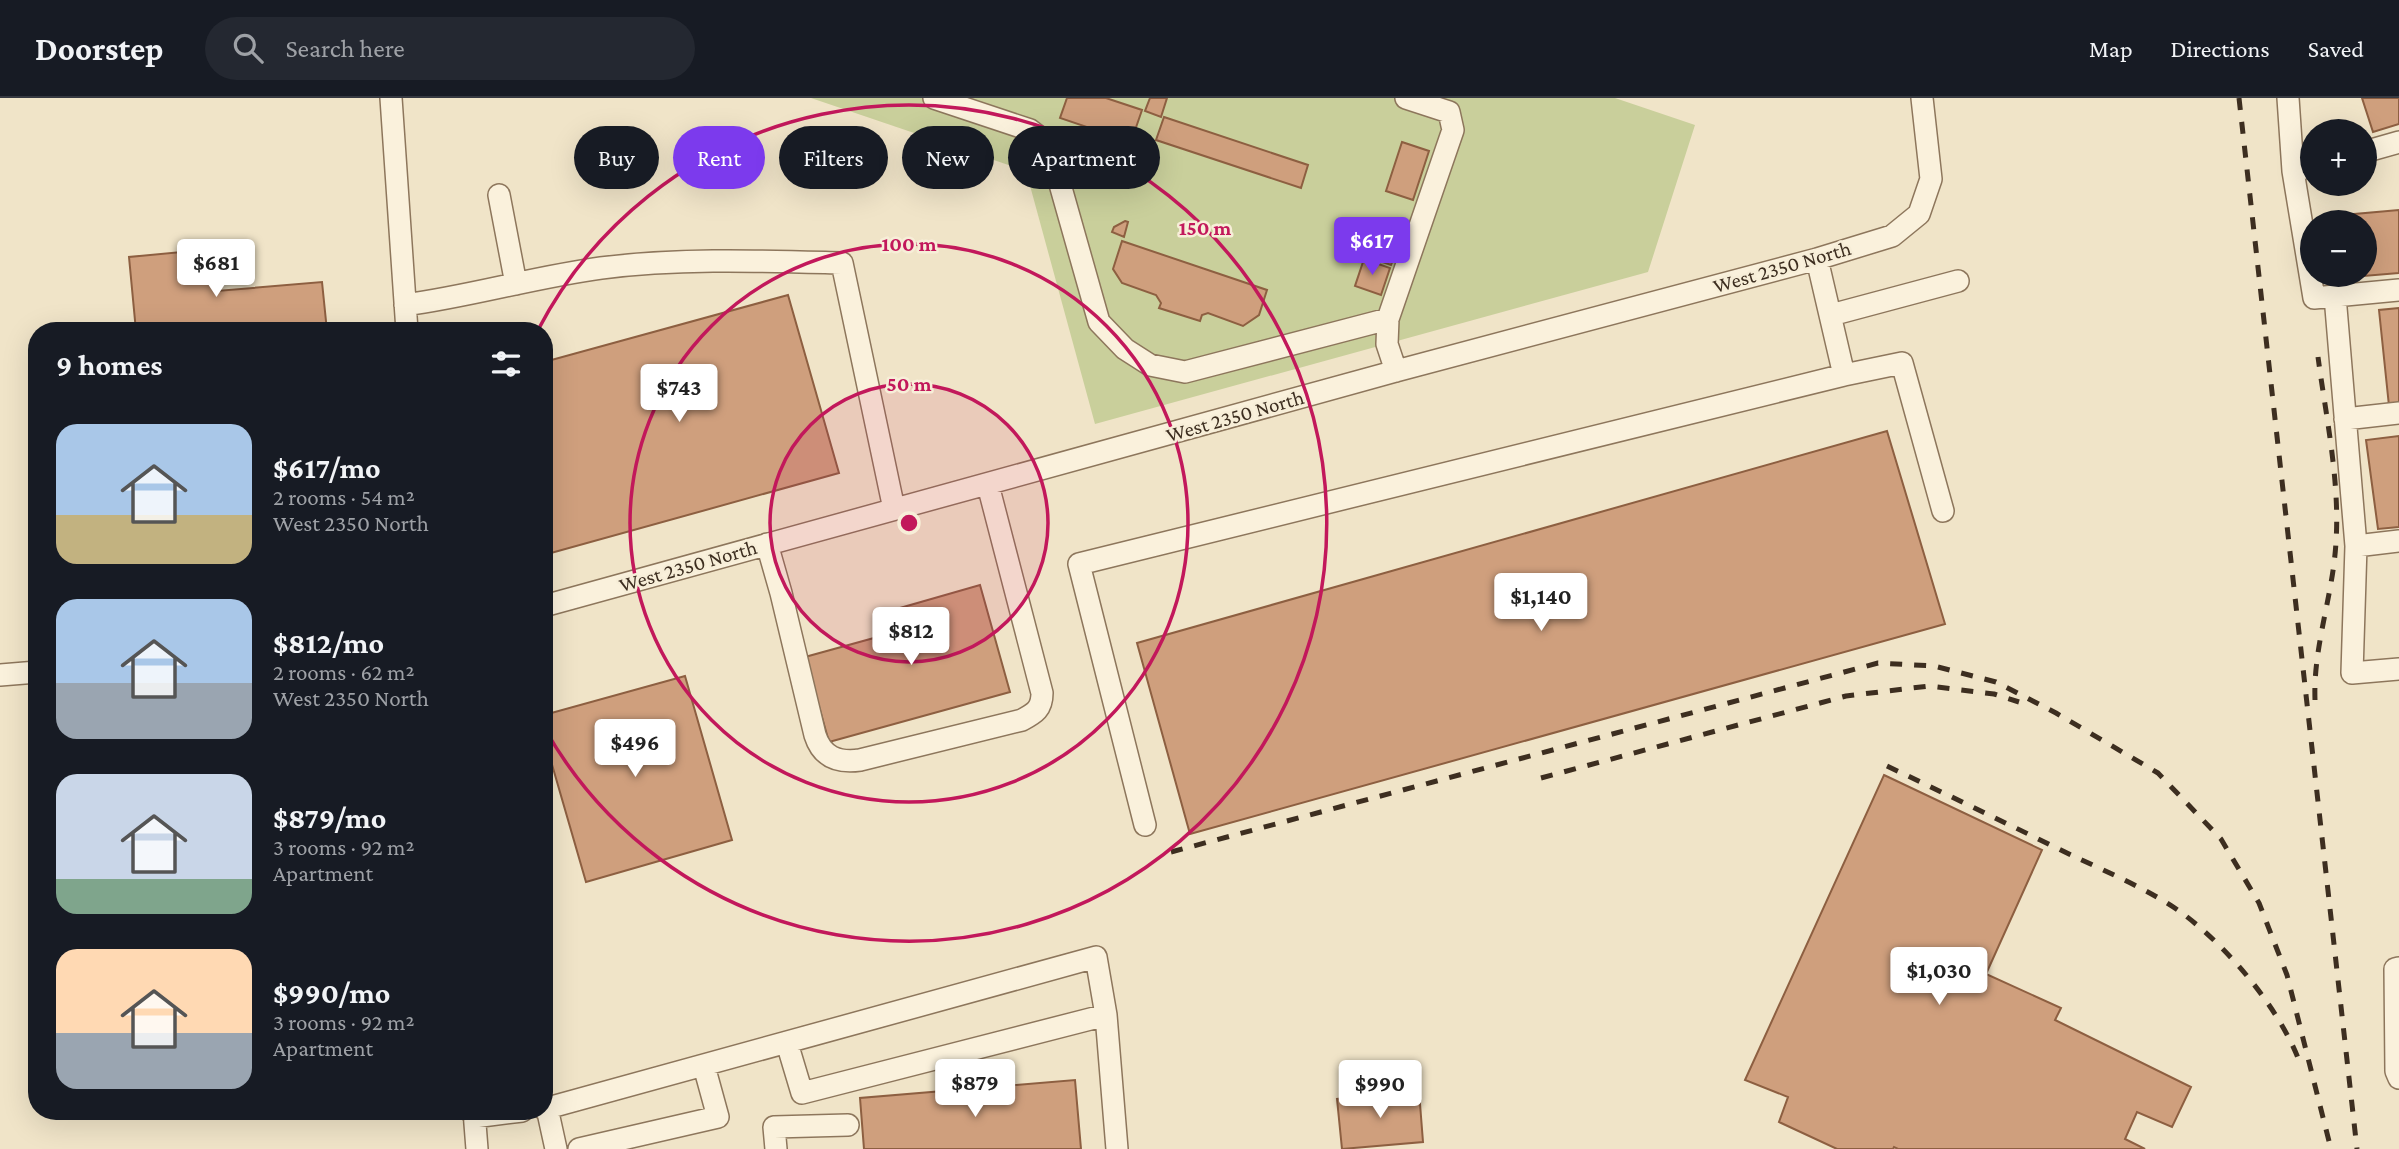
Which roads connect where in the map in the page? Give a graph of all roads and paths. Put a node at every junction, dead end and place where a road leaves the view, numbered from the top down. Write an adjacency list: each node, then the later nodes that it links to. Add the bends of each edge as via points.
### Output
1 (391, 98): 17 (street)
2 (934, 98): 19 (street, via 1030,130 1043,140 1052,156 1099,322 1125,349 1150,365 1185,372)
3 (1406, 98): 6 (street)
4 (1922, 98): 12 (street, West 2350 North, via 1931,179 1919,214 1892,236)
5 (2288, 98): 9 (street)
6 (1445, 105): 19 (street, via 1453,130)
7 (2399, 142): 8 (street)
8 (2377, 148)
9 (2300, 159)
10 (499, 195): 14 (street)
11 (2305, 196): 16 (street, via 2314,298)
12 (1818, 259): 18 (street); 21 (street, West 2350 North)
13 (1958, 281): 18 (street)
14 (516, 284): 17 (street); 26 (street, via 601,268 692,262 842,263)
15 (2399, 290): 16 (street)
16 (2335, 296): 24 (street)
17 (405, 305): 20 (street)
18 (1831, 315): 22 (street)
19 (1388, 319): 21 (street, via 1387,344)
20 (406, 322)
21 (1396, 372): 25 (street, West 2350 North)
22 (1844, 374): 27 (street, via 1902,363); 35 (street, via 1079,564)
23 (2399, 413): 24 (street)
24 (2345, 419): 30 (street)
25 (988, 485): 26 (street, West 2350 North); 29 (street, via 1041,692 1038,711 1022,720 860,760 824,754 815,735)
26 (894, 509): 29 (street, West 2350 North)
27 (1944, 511)
28 (2399, 541): 30 (street)
29 (767, 544): 31 (street, West 2350 North)
30 (2356, 546): 32 (street, via 2352,674)
31 (553, 603)
32 (2399, 669)
33 (28, 673): 34 (street)
34 (0, 675)
35 (1145, 825)
36 (2397, 969): 40 (street)
37 (1106, 1015): 38 (street, via 802,1093); 38 (street, via 1096,957); 49 (street)
38 (787, 1043): 39 (street)
39 (704, 1066): 41 (street); 47 (street, via 718,1117)
40 (2399, 1078)
41 (553, 1106)
42 (475, 1120): 45 (street)
43 (549, 1120): 46 (street)
44 (848, 1125): 48 (street, via 774,1127)
45 (477, 1149)
46 (556, 1149)
47 (579, 1149)
48 (776, 1149)
49 (1117, 1149)

